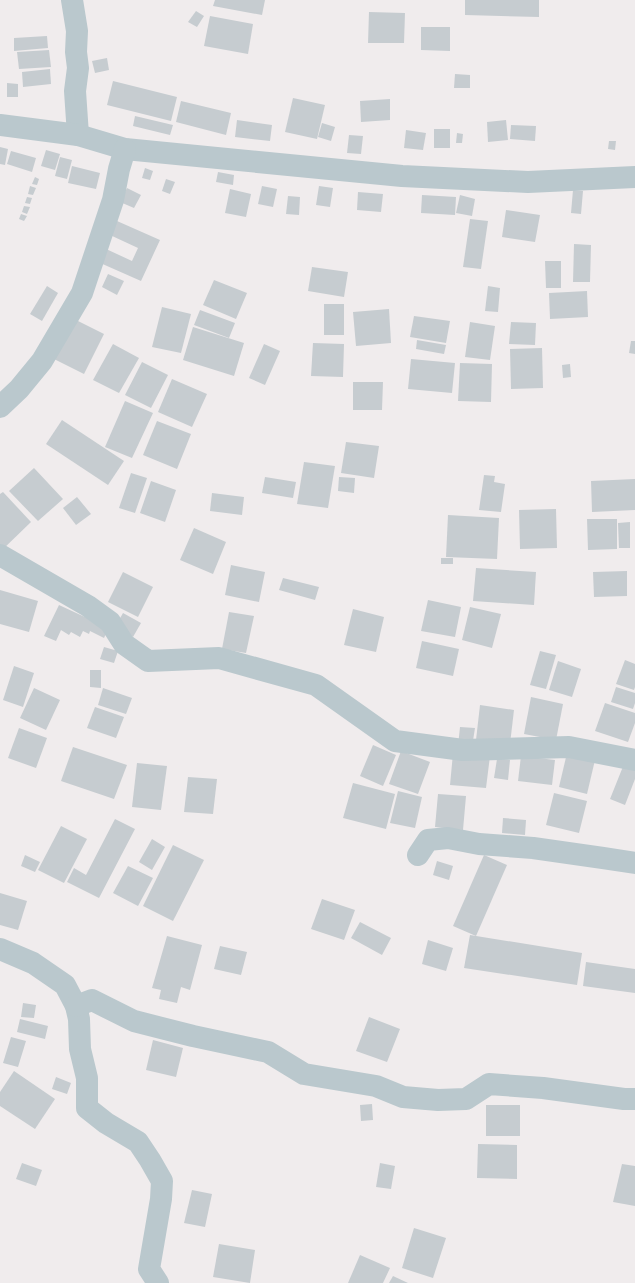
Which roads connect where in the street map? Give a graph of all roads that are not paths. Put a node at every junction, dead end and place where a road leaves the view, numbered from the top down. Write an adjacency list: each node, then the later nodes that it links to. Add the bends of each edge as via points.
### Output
1 (72, 0): 3 (street, via 77,31 78,68 75,92)
2 (0, 125): 3 (street)
3 (78, 135): 4 (street)
4 (125, 148): 5 (street, via 402,176 528,182); 6 (street, via 113,200 82,293 42,361)
5 (635, 178)
6 (0, 407)
7 (0, 555): 8 (street, via 88,606 110,622 124,644 148,661 220,658 316,685 395,741 463,750 569,747)
8 (635, 760)
9 (418, 855): 10 (street, via 428,840 448,838)
10 (635, 863)
11 (0, 949): 12 (street, via 33,963 65,985)
12 (76, 1006): 13 (street, via 92,1000 134,1021 268,1052 304,1074 376,1086 403,1098 466,1099 489,1084); 14 (street, via 80,1049 87,1078 87,1108 138,1142 162,1181 162,1199 149,1270)
13 (635, 1099)
14 (158, 1283)

